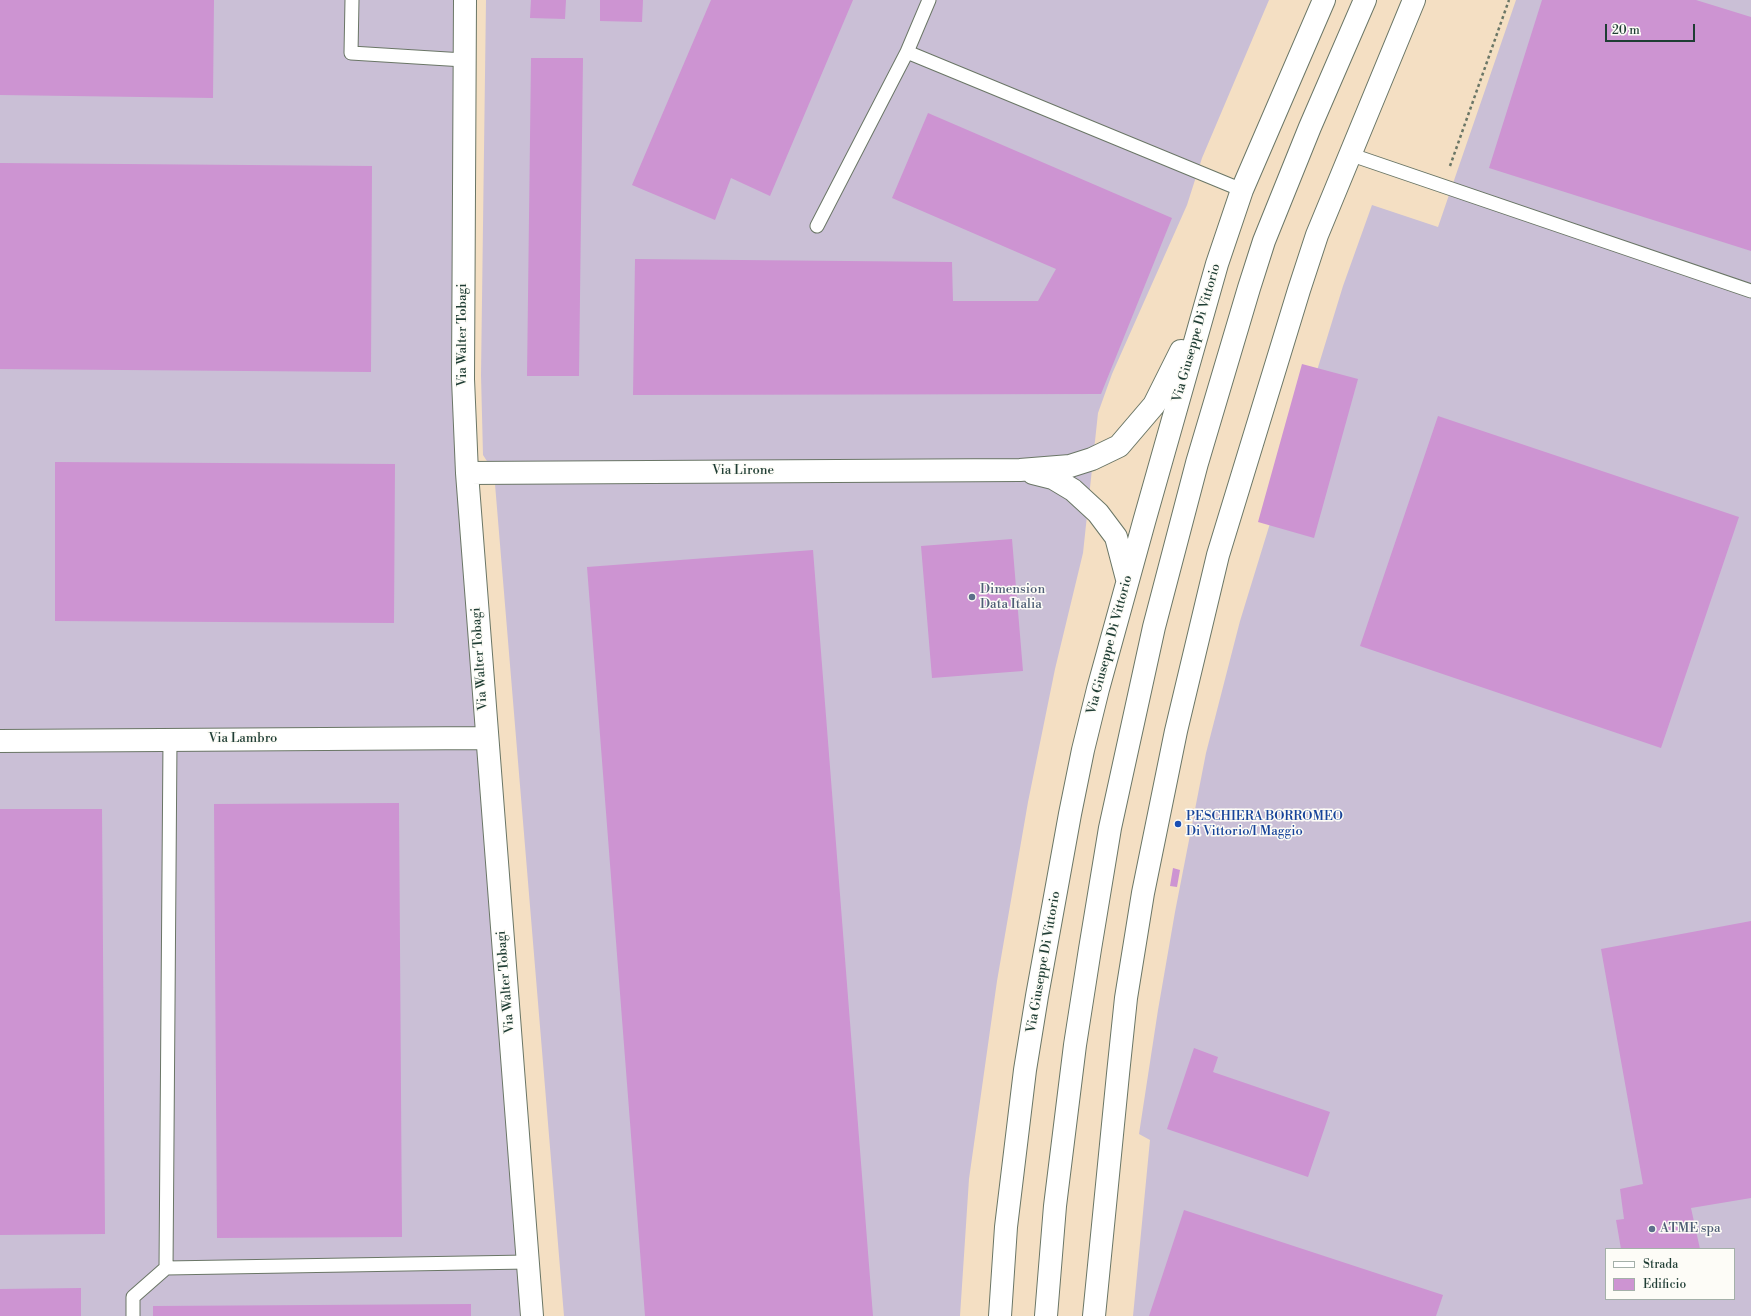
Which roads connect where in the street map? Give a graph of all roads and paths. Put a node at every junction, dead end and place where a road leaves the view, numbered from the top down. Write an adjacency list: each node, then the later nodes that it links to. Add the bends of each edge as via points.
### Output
1 (352, 0): 9 (lane, via 351,53)
2 (465, 0): 9 (street, Via Walter Tobagi)
3 (929, 0): 8 (lane)
4 (1324, 0): 12 (street, Via Giuseppe Di Vittorio)
5 (1365, 0): 24 (street, via 1264,241 1199,455 1163,590 1112,821 1090,950 1075,1046)
6 (1414, 0): 10 (street)
7 (1509, 0): 11 (path)
8 (907, 52): 12 (lane); 13 (lane)
9 (464, 60): 17 (street, Via Walter Tobagi, via 463,379)
10 (1349, 154): 11 (lane); 30 (street, via 1317,235 1242,473 1218,555 1174,739 1143,893 1126,998)
11 (1443, 187): 14 (lane)
12 (1242, 190): 15 (street, Via Giuseppe Di Vittorio)
13 (817, 226)
14 (1751, 291)
15 (1204, 304): 16 (street, Via Lirone, via 1154,404 1119,446 1070,466); 18 (street, Via Giuseppe Di Vittorio)
16 (1020, 470): 17 (street, Via Lirone); 18 (street, Via Lirone, via 1053,478 1073,490 1098,513 1116,537)
17 (466, 473): 19 (street, Via Walter Tobagi)
18 (1128, 580): 27 (street, Via Giuseppe Di Vittorio, via 1083,750 1037,996 1025,1070 1007,1219)
19 (486, 738): 20 (street, Via Lambro); 22 (street, Via Walter Tobagi)
20 (170, 740): 21 (street, Via Lambro); 23 (lane)
21 (0, 741)
22 (528, 1262): 23 (lane); 26 (street, Via Walter Tobagi)
23 (166, 1268): 25 (lane, via 133,1297)
24 (1048, 1283): 28 (street); 29 (street)
25 (133, 1316)
26 (532, 1316)
27 (1000, 1316)
28 (1046, 1316)
29 (1052, 1316)
30 (1094, 1316)

